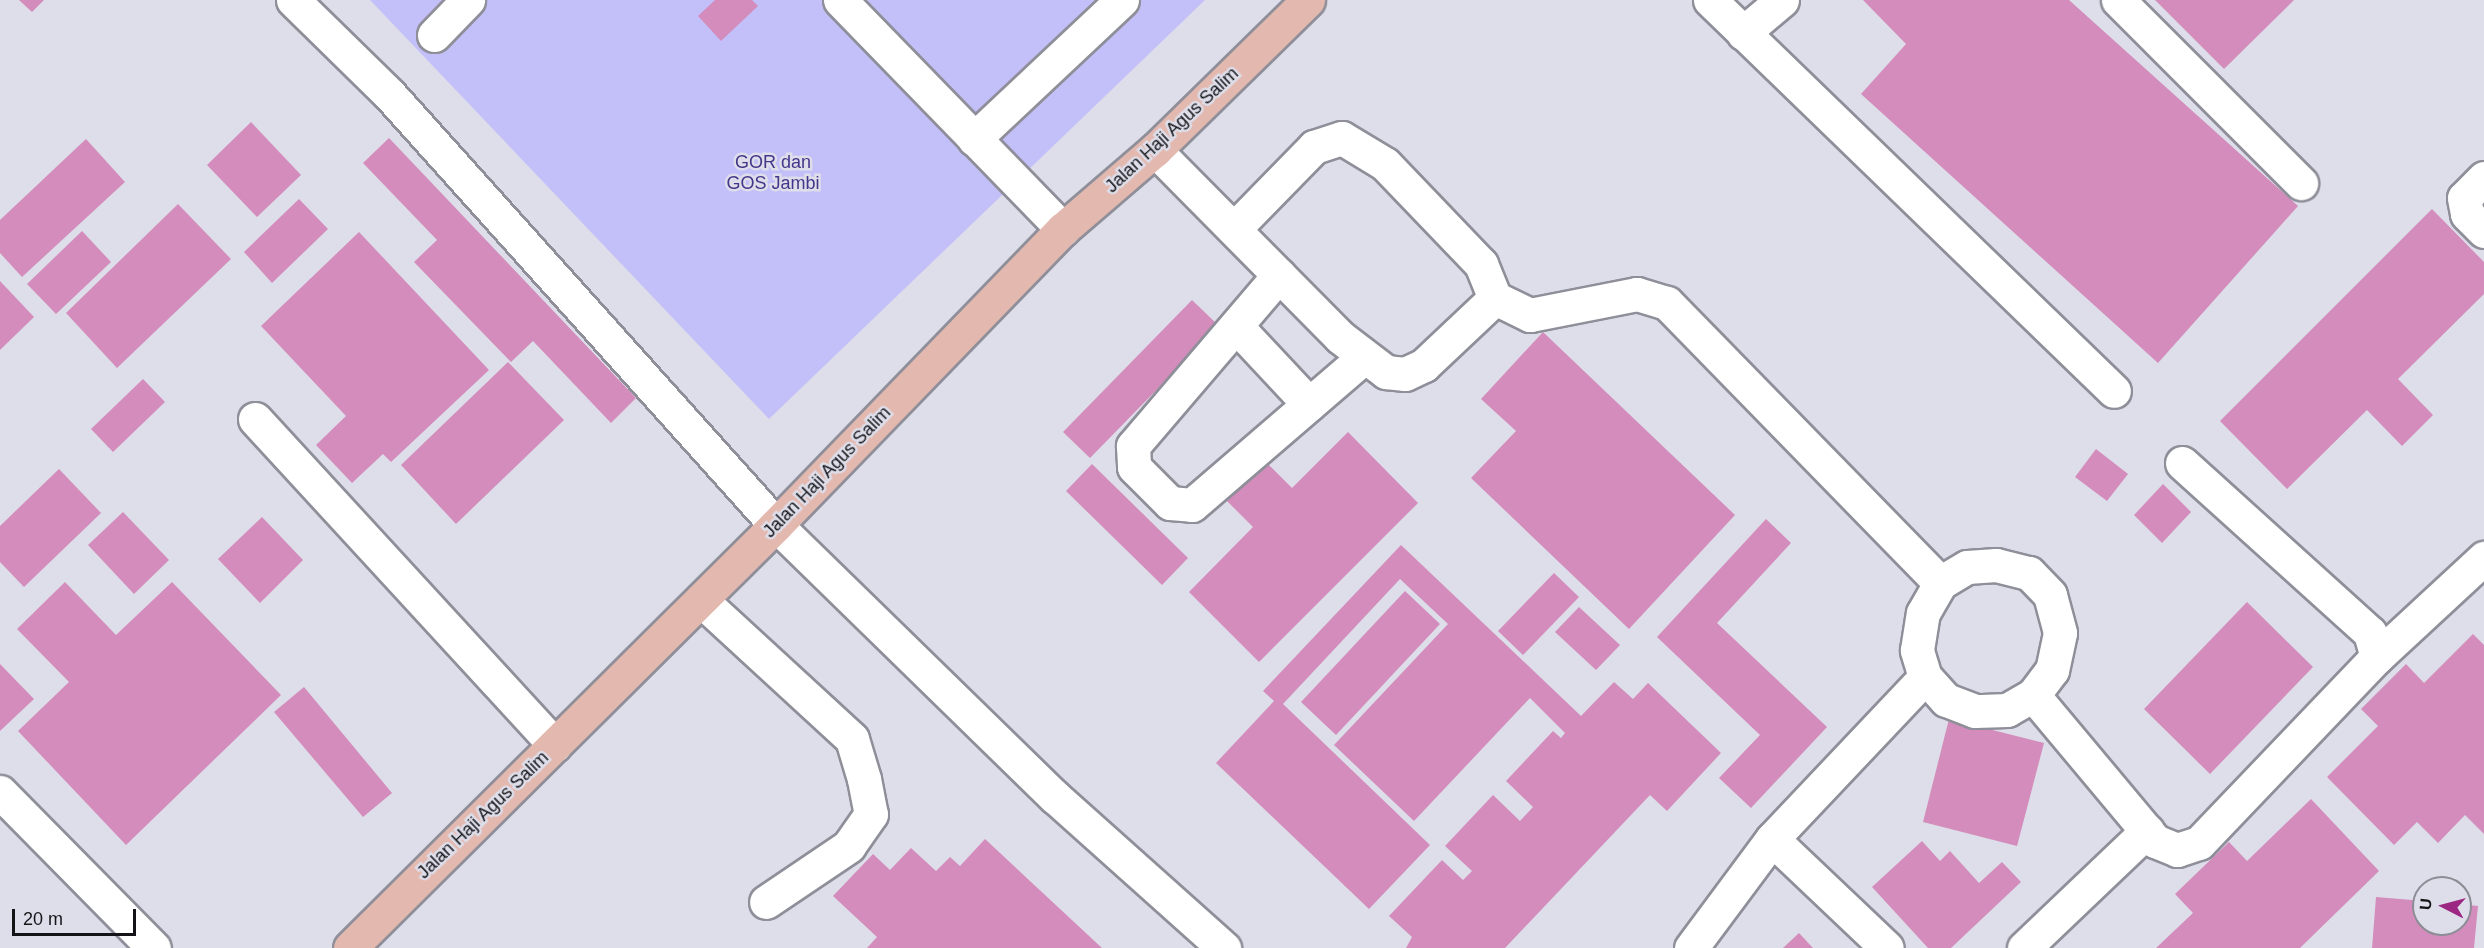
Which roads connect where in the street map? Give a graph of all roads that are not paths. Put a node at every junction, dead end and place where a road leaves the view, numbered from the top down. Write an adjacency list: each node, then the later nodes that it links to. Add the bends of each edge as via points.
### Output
1 (293, 0): 26 (street, via 390,95)
2 (468, 0): 10 (street)
3 (840, 0): 11 (street)
4 (1122, 0): 11 (street)
5 (1308, 0): 12 (main road, Jalan Haji Agus Salim)
6 (1710, 0): 9 (street)
7 (1782, 0): 9 (street)
8 (2118, 0): 14 (street)
9 (1743, 33): 22 (street)
10 (434, 35)
11 (974, 139): 15 (street)
12 (1155, 150): 15 (main road, Jalan Haji Agus Salim); 16 (street)
13 (2484, 178): 17 (street, via 2464,198 2467,214)
14 (2301, 183)
15 (1063, 229): 26 (main road, Jalan Haji Agus Salim)
16 (1234, 229): 18 (street); 19 (street, via 1314,147 1342,138 1385,164 1481,264)
17 (2484, 231)
18 (1279, 275): 20 (street); 21 (street)
19 (1495, 298): 21 (street, via 1424,365 1405,374 1386,372); 28 (street, via 1530,315 1637,294 1667,303)
20 (1236, 326): 23 (street); 23 (street, via 1133,446 1134,467 1170,503 1191,505)
21 (1363, 358): 23 (street)
22 (2114, 391)
23 (1309, 404)
24 (255, 419): 33 (street)
25 (2182, 463): 30 (street, via 2370,633)
26 (776, 525): 29 (main road, Jalan Haji Agus Salim); 40 (street, via 1055,797)
27 (2484, 558): 30 (street)
28 (1940, 583): 31 (street, via 1923,613 1917,650); 32 (street, via 1967,567 1996,565 2029,573 2050,595 2060,633 2052,670)
29 (701, 600): 33 (main road, Jalan Haji Agus Salim); 37 (street, via 846,733 864,779 871,814 849,846)
30 (2377, 657): 35 (street, via 2199,843 2177,850)
31 (1925, 677): 32 (street, via 1946,700 1975,711 2007,710); 36 (street)
32 (2033, 695): 35 (street)
33 (555, 745): 39 (main road, Jalan Haji Agus Salim)
34 (0, 792): 38 (street)
35 (2147, 831): 43 (street)
36 (1772, 839): 41 (street); 42 (street)
37 (766, 902)
38 (154, 948)
39 (350, 948)
40 (1224, 948)
41 (1691, 948)
42 (1887, 948)
43 (2024, 948)

